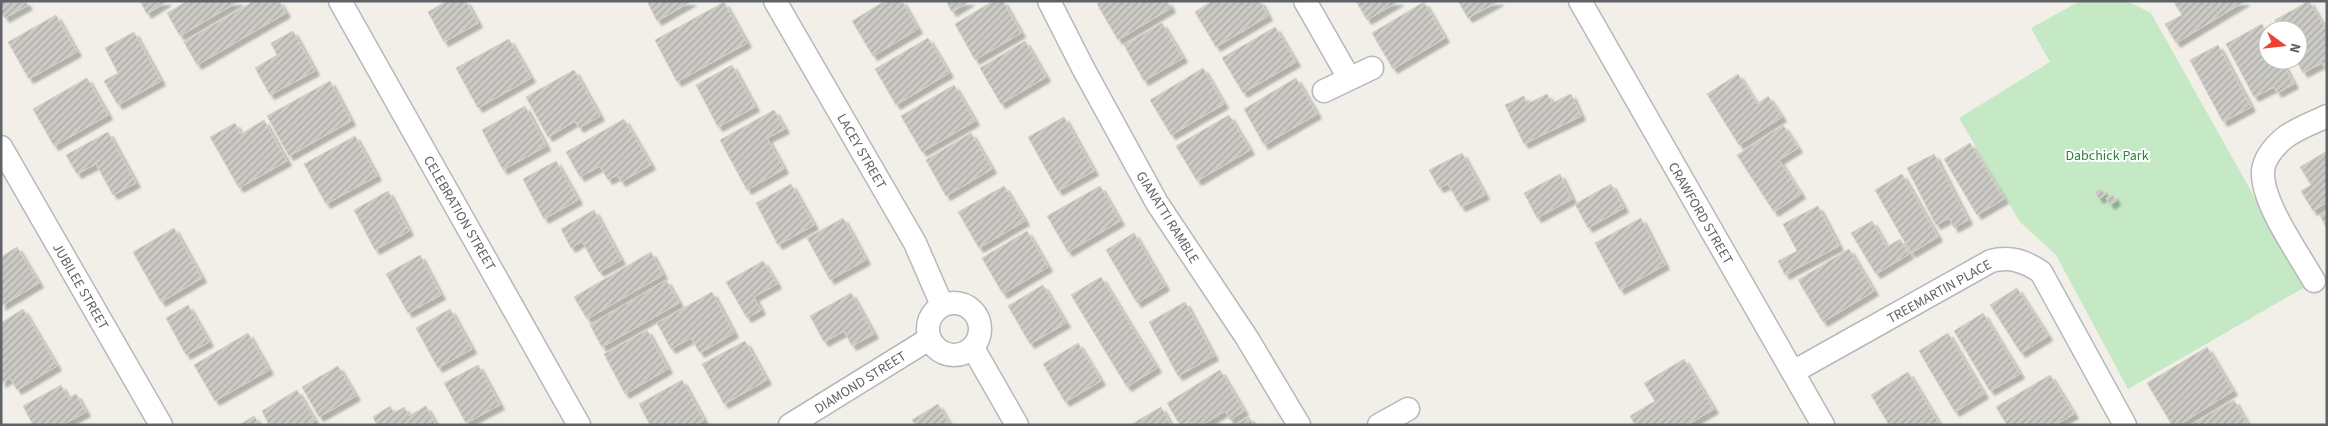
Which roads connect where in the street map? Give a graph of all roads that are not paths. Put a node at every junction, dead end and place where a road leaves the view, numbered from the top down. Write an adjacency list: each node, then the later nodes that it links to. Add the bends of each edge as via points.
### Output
1 (340, 1): 18 (street, CELEBRATION STREET)
2 (775, 1): 12 (street, LACEY STREET, via 915,243)
3 (1049, 1): 21 (street, GIANATTI RAMBLE, via 1157,203 1247,338)
4 (1305, 1): 7 (street)
5 (1580, 1): 15 (street, CRAWFORD STREET)
6 (1372, 68): 7 (street)
7 (1349, 78): 8 (street)
8 (1324, 91)
9 (2327, 116): 11 (street, via 2284,139 2269,155 2264,169 2263,182 2271,205)
10 (1, 147): 17 (street, JUBILEE STREET)
11 (2314, 281)
12 (942, 305): 13 (street, via 932,313 927,327); 14 (street, via 958,303 971,309 979,320 980,333)
13 (929, 339): 14 (street, via 942,354 956,356); 19 (street, DIAMOND STREET)
14 (973, 348): 20 (street)
15 (1793, 372): 23 (street, CRAWFORD STREET); 24 (street, TREEMARTIN PLACE, via 1990,261 2013,259 2028,263 2041,272)
16 (1408, 409): 22 (street)
17 (161, 425)
18 (580, 425)
19 (790, 425)
20 (1017, 425)
21 (1299, 425)
22 (1380, 425)
23 (1823, 425)
24 (2124, 425)

